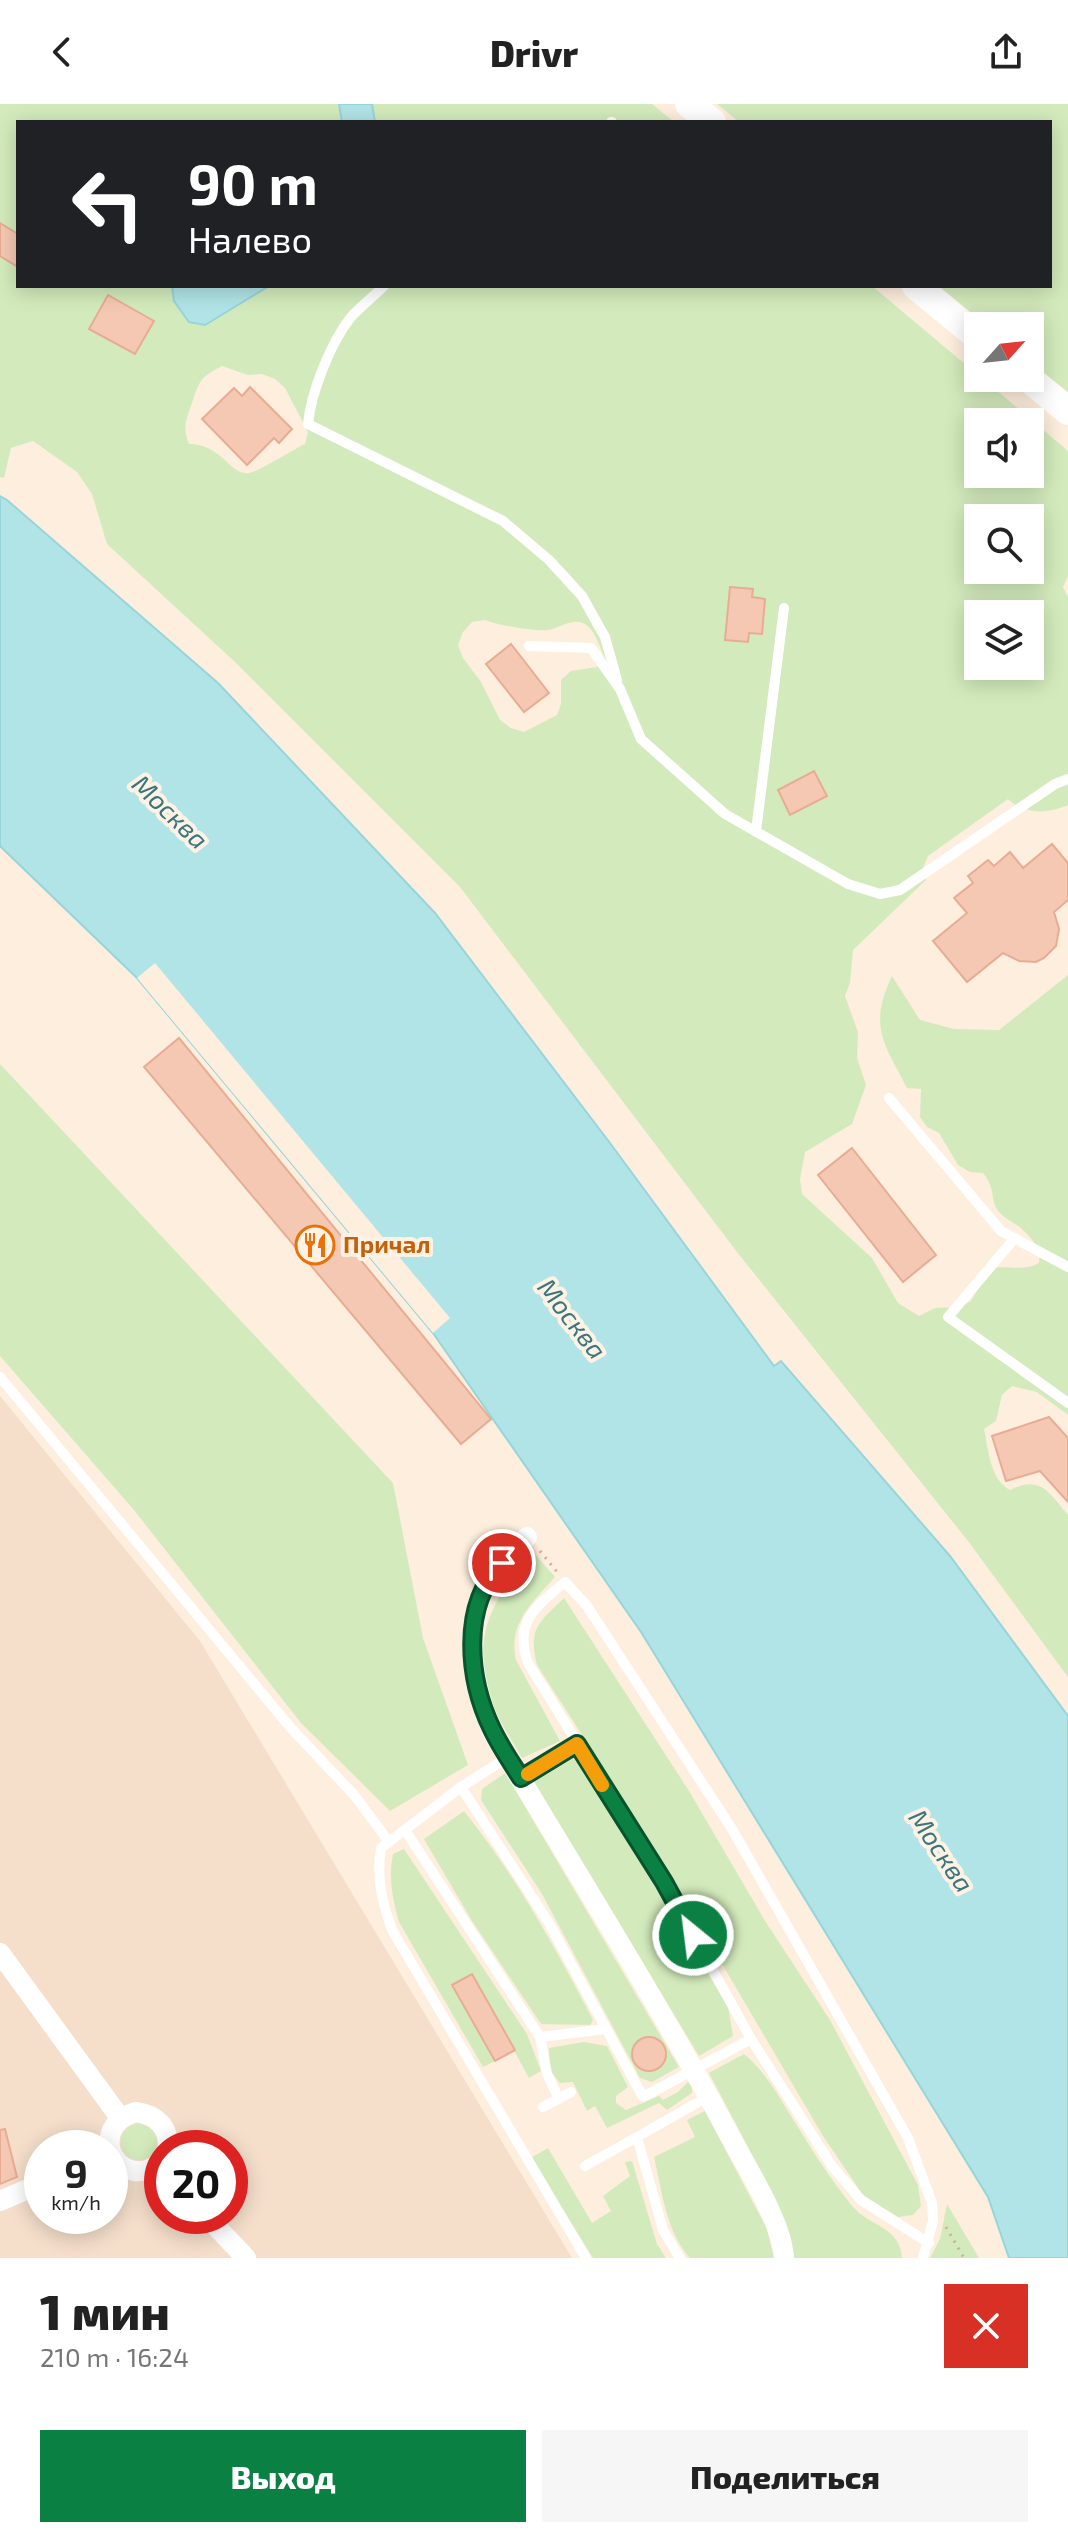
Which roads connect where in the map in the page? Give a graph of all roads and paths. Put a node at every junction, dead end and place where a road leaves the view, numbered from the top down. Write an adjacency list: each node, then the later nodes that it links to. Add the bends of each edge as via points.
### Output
1 (689, 104): 2 (main road)
2 (709, 120)
3 (382, 288): 10 (lane, via 351,318 326,364 308,424 503,521 549,560 582,596 605,637)
4 (918, 288): 5 (main road)
5 (964, 325)
6 (1044, 391): 7 (main road)
7 (1068, 411)
8 (784, 608): 12 (lane)
9 (529, 646): 10 (lane, via 591,648)
10 (620, 689): 12 (lane, via 641,739 725,814)
11 (1068, 779): 12 (lane, via 900,890 880,894 848,884)
12 (756, 831)
13 (889, 1098): 14 (lane, via 1001,1231)
14 (1015, 1238): 15 (lane); 17 (lane, via 948,1317)
15 (1068, 1267)
16 (0, 1377): 25 (lane)
17 (1068, 1403)
18 (527, 1537): 19 (path); 21 (street, via 490,1580 472,1638 482,1705)
19 (565, 1582): 20 (lane, via 530,1615 523,1640 528,1663); 42 (lane, via 587,1606 732,1829 908,2138)
20 (577, 1744): 22 (lane); 29 (lane, via 664,1882)
21 (508, 1757): 22 (street); 23 (lane)
22 (521, 1778): 30 (street)
23 (461, 1787): 24 (lane); 27 (lane, via 549,1923)
24 (405, 1830): 25 (lane); 28 (lane)
25 (389, 1842): 46 (lane, via 381,1848 377,1871 392,1930)
26 (0, 1953): 35 (street)
27 (606, 2029): 28 (lane); 30 (lane, via 643,2097)
28 (540, 2037): 33 (lane, via 547,2074)
29 (751, 2039): 30 (lane); 44 (lane, via 832,2166 861,2200)
30 (694, 2069): 32 (street)
31 (571, 2092): 33 (lane)
32 (709, 2096): 38 (lane); 48 (street, via 771,2216)
33 (559, 2099): 34 (lane)
34 (543, 2107)
35 (121, 2119): 36 (street); 37 (street, via 136,2112 156,2118)
36 (112, 2130)
37 (165, 2130)
38 (637, 2137): 39 (lane); 47 (lane, via 663,2230)
39 (585, 2166)
40 (24, 2191): 41 (street)
41 (0, 2201)
42 (932, 2203): 44 (lane); 50 (path)
43 (223, 2234): 45 (street)
44 (929, 2243): 49 (lane)
45 (246, 2258)
46 (586, 2258)
47 (680, 2258)
48 (784, 2258)
49 (923, 2258)
50 (964, 2258)

